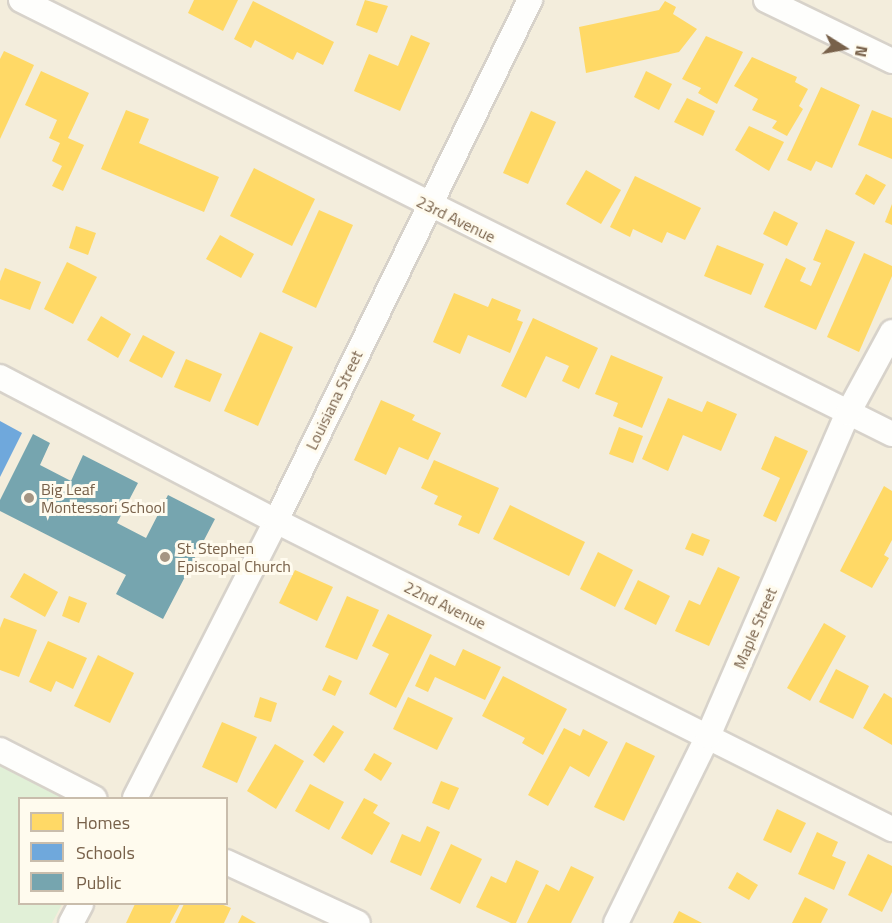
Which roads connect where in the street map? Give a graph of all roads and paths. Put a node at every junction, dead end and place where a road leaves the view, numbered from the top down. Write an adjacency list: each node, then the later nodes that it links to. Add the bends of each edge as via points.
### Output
1 (21, 0): 5 (street, 23rd Avenue)
2 (530, 0): 5 (street, Louisiana Street)
3 (766, 0): 4 (street)
4 (892, 61)
5 (429, 205): 8 (street, 23rd Avenue); 10 (street, Louisiana Street)
6 (892, 332): 8 (street, Maple Street)
7 (0, 378): 10 (street, 22nd Avenue)
8 (849, 413): 9 (street, 23rd Avenue); 11 (street, Maple Street)
9 (892, 434)
10 (276, 520): 11 (street, 22nd Avenue); 14 (street, Louisiana Street)
11 (708, 736): 15 (street, 22nd Avenue); 20 (street, Maple Street)
12 (0, 750): 13 (street)
13 (92, 797)
14 (136, 797)
15 (892, 829)
16 (228, 863): 19 (street)
17 (80, 905): 18 (street)
18 (71, 923)
19 (358, 923)
20 (616, 923)

